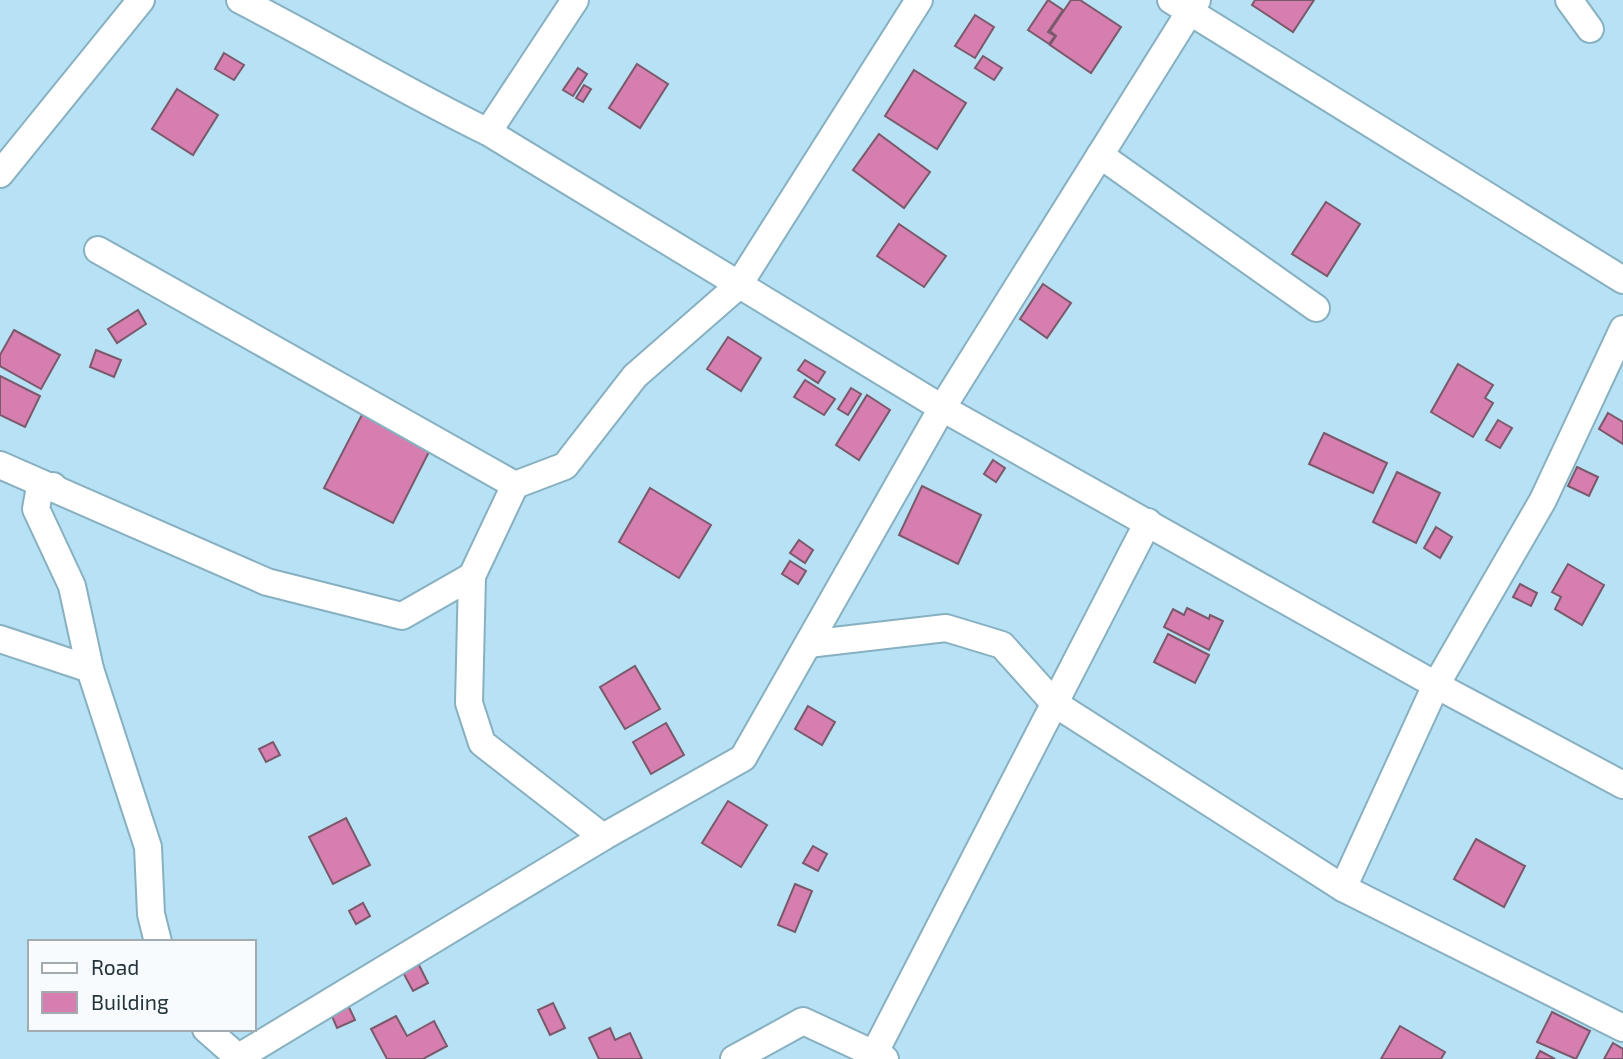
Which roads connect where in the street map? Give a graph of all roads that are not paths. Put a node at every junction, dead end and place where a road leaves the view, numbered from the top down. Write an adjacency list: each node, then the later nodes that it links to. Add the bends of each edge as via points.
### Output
1 (141, 0): 10 (street)
2 (240, 0): 8 (street, via 329,45 411,95)
3 (575, 0): 8 (street)
4 (919, 0): 13 (street)
5 (1569, 0): 7 (street)
6 (1186, 5): 9 (street); 12 (street)
7 (1590, 29)
8 (488, 132): 13 (street)
9 (1100, 155): 14 (street); 16 (street)
10 (0, 174)
11 (98, 250): 18 (street)
12 (1623, 280)
13 (738, 286): 16 (street); 18 (street, via 635,376 565,466)
14 (1316, 309)
15 (1623, 329): 25 (street, via 1543,500)
16 (942, 408): 20 (street); 23 (street)
17 (0, 465): 19 (street)
18 (515, 485): 21 (street)
19 (53, 486): 21 (street, via 267,582 402,616); 24 (street, via 39,492 36,509 72,586)
20 (1148, 522): 25 (street); 26 (street)
21 (472, 576): 28 (street, via 469,703 482,743)
22 (0, 639): 24 (street)
23 (808, 644): 26 (street, via 946,628 1002,645); 28 (street, via 743,758)
24 (90, 669): 30 (street, via 148,847 151,914)
25 (1436, 685): 27 (street); 29 (street)
26 (1054, 703): 29 (street); 33 (street)
27 (1623, 785)
28 (603, 837): 34 (street)
29 (1343, 888): 31 (street)
30 (158, 940)
31 (1623, 1028)
32 (208, 1031): 34 (street)
33 (880, 1056): 35 (street, via 803,1021)
34 (240, 1058)
35 (734, 1059)

